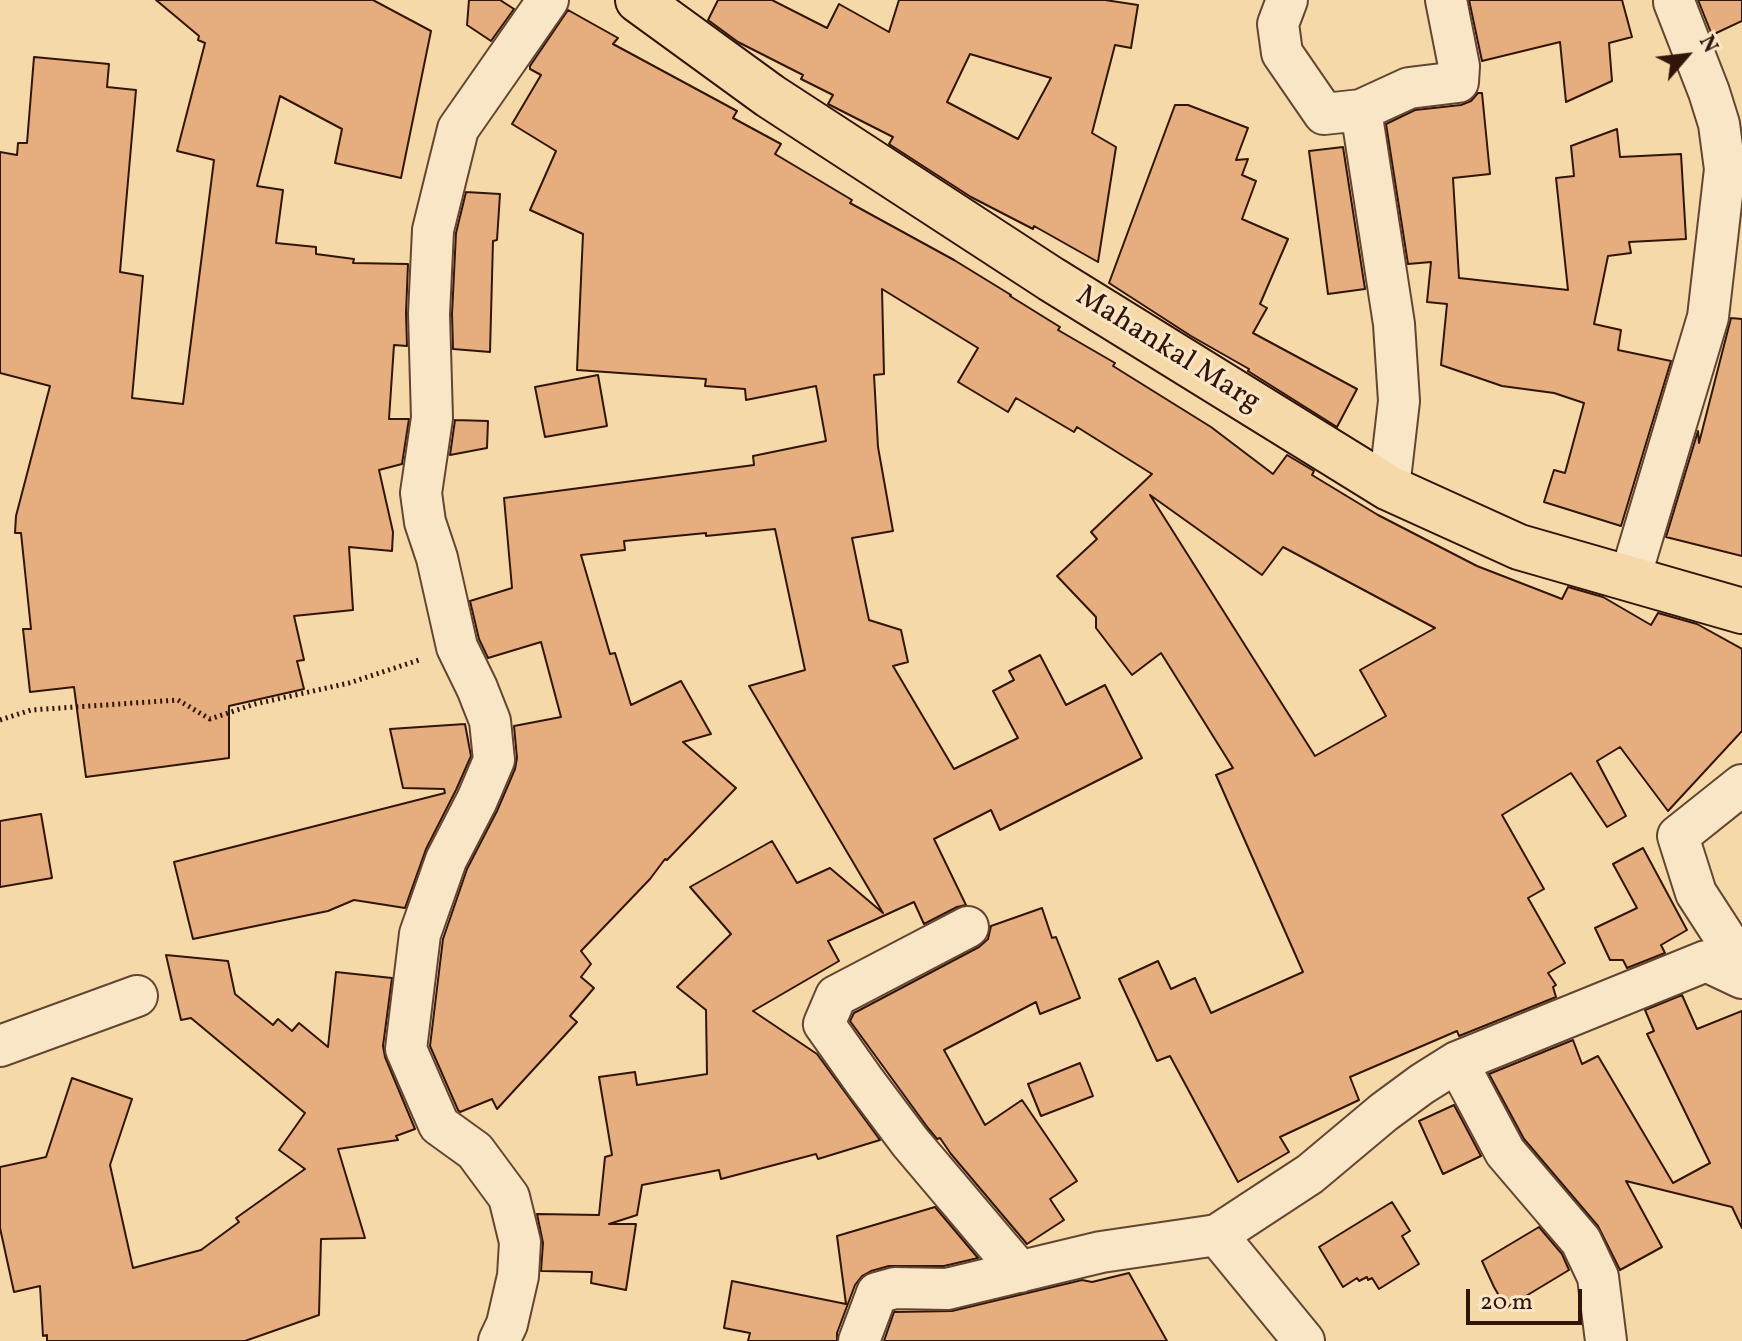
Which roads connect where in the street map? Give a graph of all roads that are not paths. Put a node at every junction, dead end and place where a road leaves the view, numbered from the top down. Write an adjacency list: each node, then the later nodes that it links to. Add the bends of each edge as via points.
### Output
1 (548, 0): 19 (street, via 458,129 433,230 432,418 421,493 457,647 490,721 494,760 446,860 420,934 406,1049 439,1125 475,1151 509,1197 520,1242 518,1276)
2 (638, 0): 7 (main road, Mahankal Marg, via 770,96 997,244)
3 (1287, 0): 6 (street, via 1278,24 1282,53 1324,114)
4 (1446, 0): 6 (street, via 1458,82 1409,88)
5 (1674, 2): 8 (street, via 1716,113 1725,169 1708,317)
6 (1361, 110): 7 (street, via 1395,339 1399,401)
7 (1389, 488): 8 (main road, Mahankal Marg, via 1519,547)
8 (1630, 578): 9 (main road, Mahankal Marg)
9 (1742, 611)
10 (1742, 785): 12 (street, via 1678,836 1696,893)
11 (968, 927): 18 (street, via 836,996 824,1024 910,1142)
12 (1742, 964)
13 (1742, 978): 16 (street, via 1706,961)
14 (137, 996): 15 (street)
15 (0, 1046)
16 (1457, 1062): 17 (street, via 1384,1112 1310,1174); 22 (street, via 1505,1152 1581,1241 1598,1277)
17 (1217, 1235): 18 (street, via 1101,1252); 21 (street)
18 (1020, 1272): 20 (street, via 947,1289 877,1293)
19 (499, 1341)
20 (859, 1341)
21 (1304, 1341)
22 (1606, 1341)

